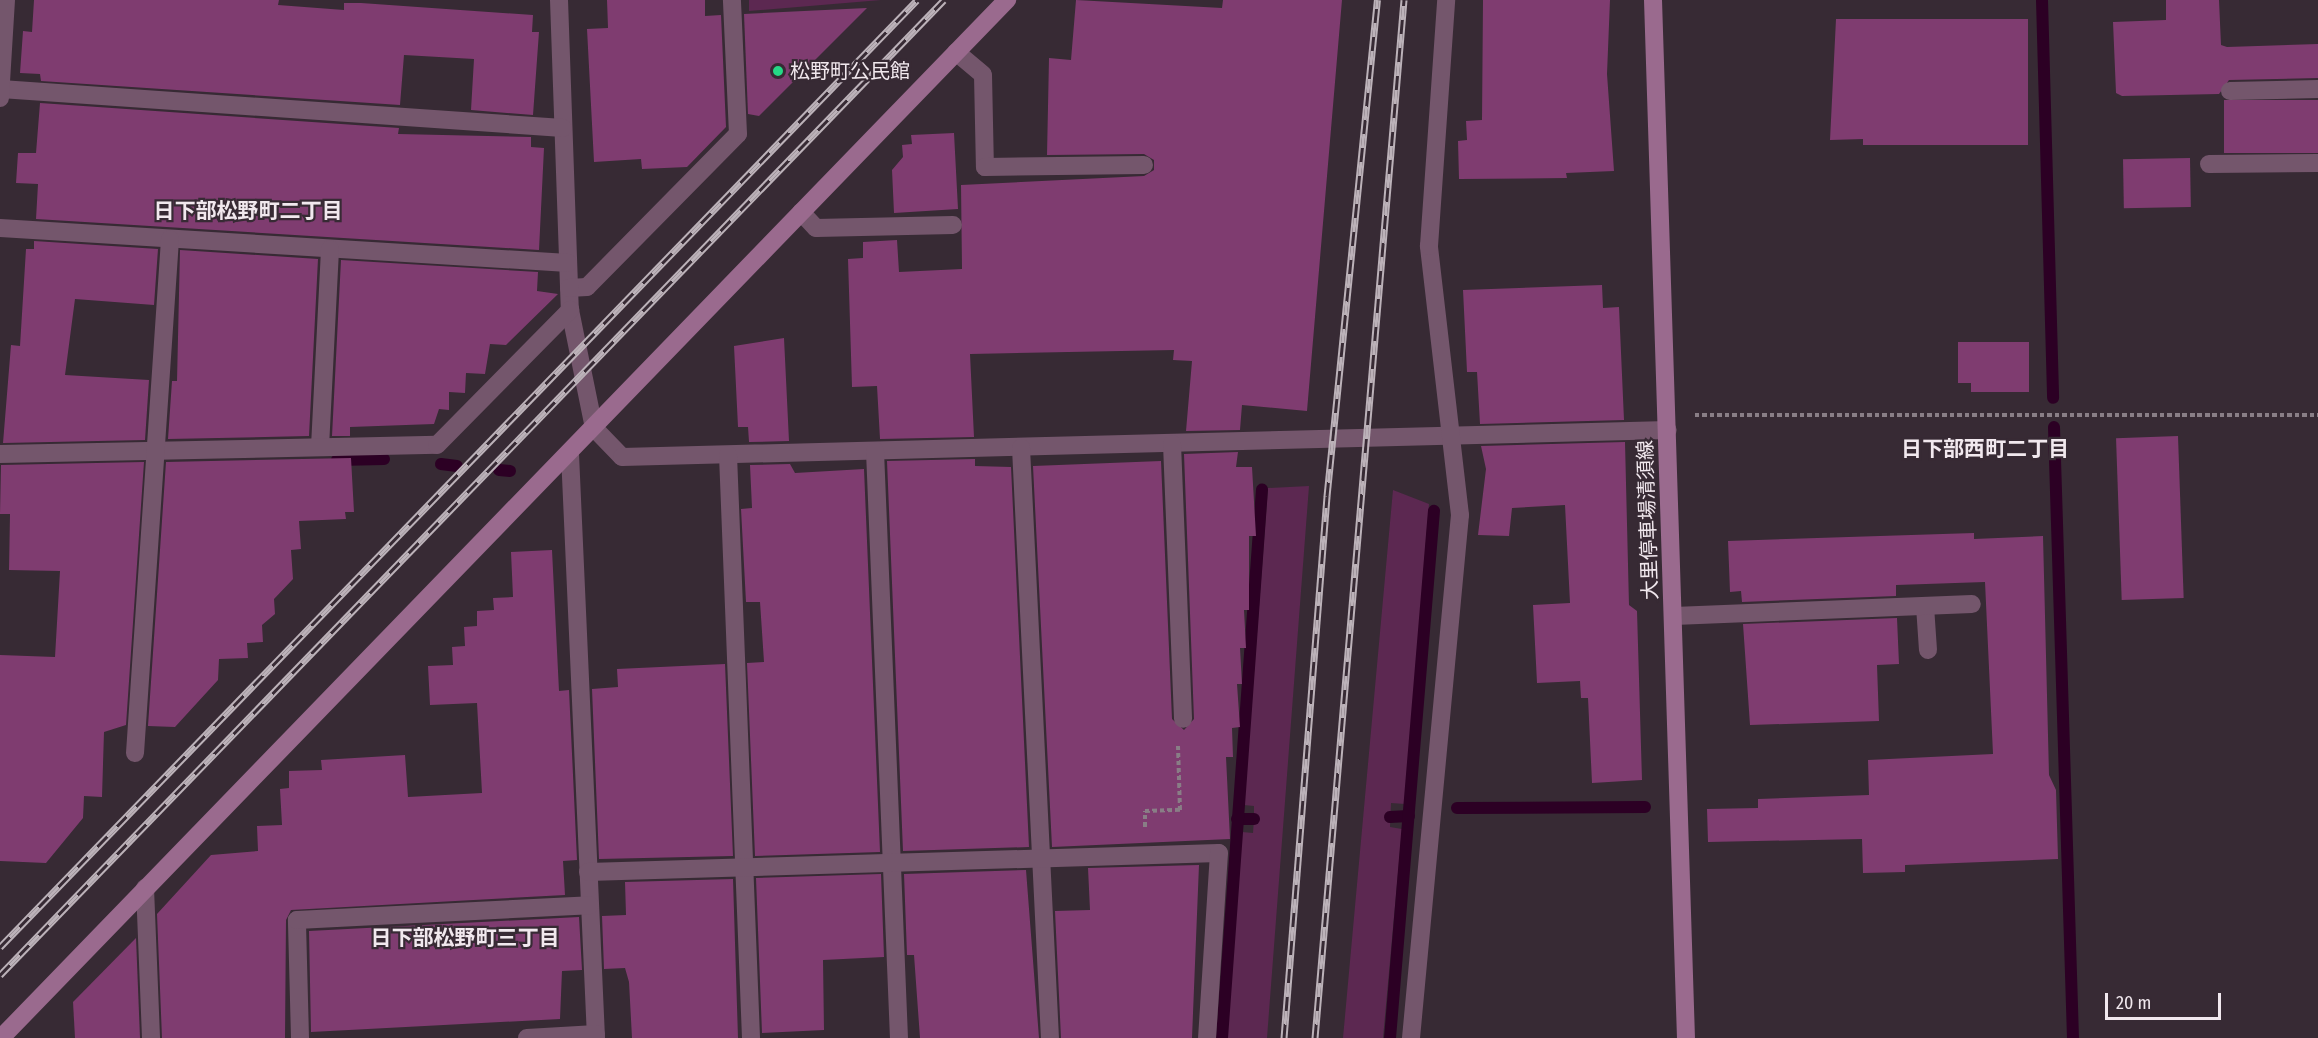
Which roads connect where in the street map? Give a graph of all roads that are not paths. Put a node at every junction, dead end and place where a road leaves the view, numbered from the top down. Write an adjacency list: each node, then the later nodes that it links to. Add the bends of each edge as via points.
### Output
1 (6, 0): 8 (street)
2 (559, 0): 12 (street)
3 (732, 0): 22 (street, via 738,134 587,287)
4 (1007, 0): 7 (street)
5 (1446, 0): 26 (street, via 1429,246)
6 (1653, 0): 24 (street, 大里停車場清須線)
7 (956, 52): 15 (street, via 982,75 986,167); 16 (street)
8 (0, 89): 11 (street); 12 (street)
9 (2318, 89): 10 (street)
10 (2230, 91)
11 (0, 98)
12 (563, 128): 21 (street)
13 (2318, 163): 14 (street)
14 (2209, 164)
15 (1144, 165)
16 (801, 212): 17 (street, via 816,228); 25 (street)
17 (953, 225)
18 (0, 228): 19 (street)
19 (170, 239): 20 (street); 30 (street)
20 (330, 249): 21 (street); 28 (street)
21 (568, 263): 22 (street)
22 (569, 288): 23 (street)
23 (570, 310): 25 (street); 28 (street, via 437,445)
24 (1668, 422): 26 (street); 37 (street, 大里停車場清須線)
25 (594, 428): 33 (street); 34 (street, via 622,457)
26 (1451, 438): 27 (street); 56 (street, via 1460,514)
27 (1172, 444): 29 (street); 39 (street)
28 (320, 447): 30 (street)
29 (1021, 448): 31 (street); 41 (street)
30 (153, 451): 32 (street); 40 (street)
31 (875, 451): 34 (street); 42 (street)
32 (0, 454)
33 (570, 454): 44 (street); 45 (street)
34 (728, 455): 43 (street)
35 (1972, 604): 36 (street)
36 (1925, 606): 37 (street); 38 (street)
37 (1674, 616): 57 (street, 大里停車場清須線)
38 (1928, 650)
39 (1183, 719)
40 (135, 753)
41 (1041, 859): 42 (street); 54 (street); 55 (street, via 1219,854)
42 (892, 863): 43 (street); 53 (street)
43 (744, 867): 44 (street); 52 (street)
44 (588, 872): 46 (street)
45 (145, 888): 48 (street); 49 (street)
46 (590, 905): 47 (street); 50 (street, via 297,920)
47 (596, 1036): 51 (street)
48 (1, 1038)
49 (151, 1038)
50 (300, 1038)
51 (527, 1038)
52 (751, 1038)
53 (899, 1038)
54 (1050, 1038)
55 (1207, 1038)
56 (1411, 1038)
57 (1686, 1038)

